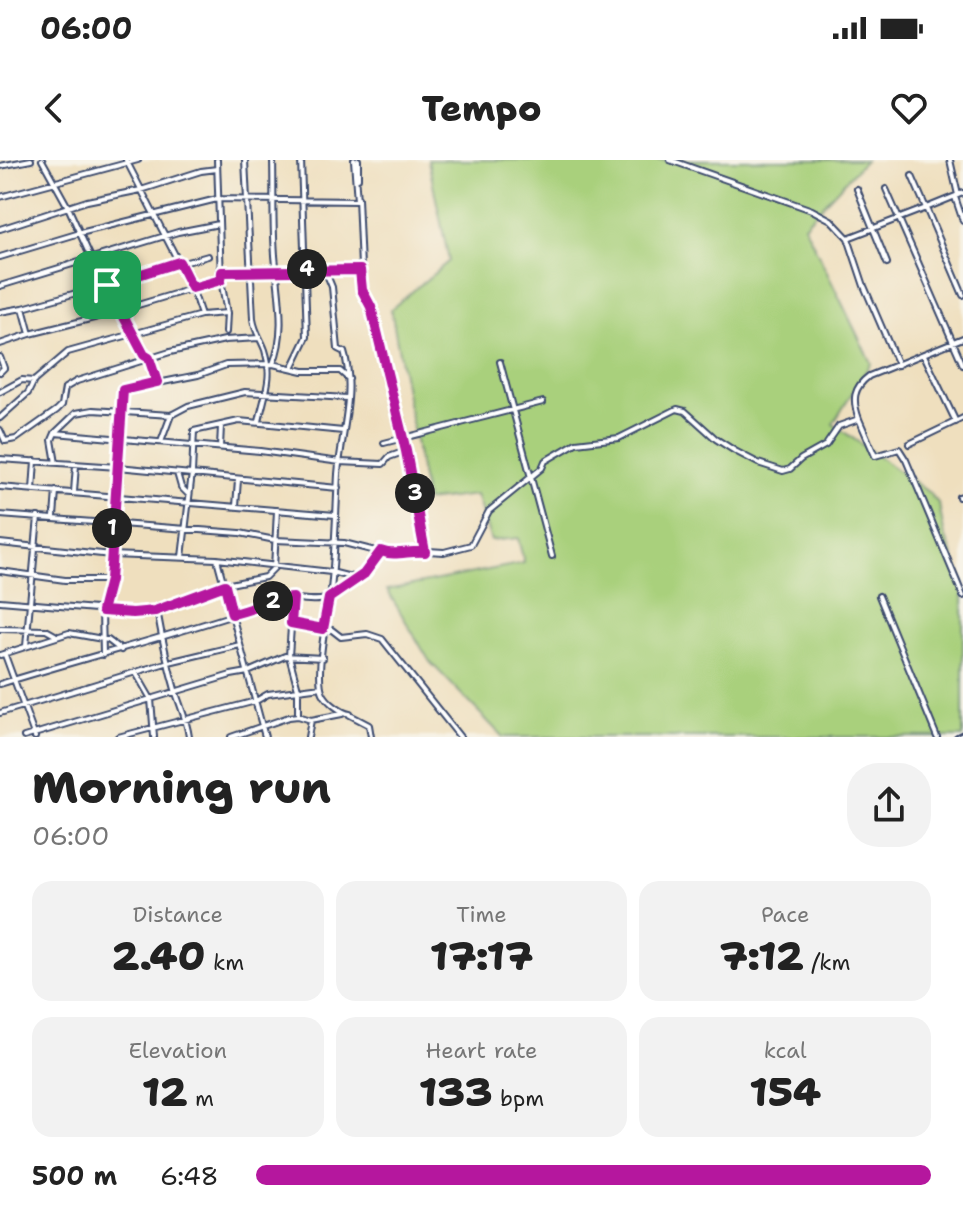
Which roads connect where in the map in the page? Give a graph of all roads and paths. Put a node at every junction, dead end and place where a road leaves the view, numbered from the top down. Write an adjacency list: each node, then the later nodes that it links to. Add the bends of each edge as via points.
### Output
1 (31, 160): 12 (street)
2 (42, 160): 15 (street)
3 (138, 160): 11 (street)
4 (217, 160): 13 (street)
5 (245, 160): 23 (street)
6 (273, 160): 24 (street)
7 (301, 160): 21 (street)
8 (356, 160): 25 (street)
9 (670, 160): 36 (street, via 812,210)
10 (950, 160): 19 (street)
11 (126, 162): 15 (street); 18 (street)
12 (0, 166)
13 (217, 169): 18 (street); 22 (street)
14 (912, 176): 27 (street)
15 (55, 182): 20 (street); 26 (street)
16 (857, 189): 33 (street)
17 (886, 189): 29 (street)
18 (141, 190): 26 (street); 28 (street)
19 (959, 195): 27 (street); 30 (street)
20 (0, 197)
21 (302, 198): 24 (street); 25 (street); 42 (street)
22 (217, 199): 23 (street); 28 (street); 31 (street)
23 (246, 199): 24 (street); 45 (street)
24 (275, 199): 47 (street)
25 (357, 201): 44 (street)
26 (68, 207): 32 (street); 34 (street)
27 (926, 208): 29 (street); 52 (street)
28 (153, 213): 34 (street); 35 (street)
29 (900, 218): 33 (street); 63 (street)
30 (963, 221)
31 (219, 224): 35 (street); 46 (street)
32 (0, 229)
33 (872, 230): 36 (street); 41 (street)
34 (80, 233): 38 (street); 39 (street)
35 (165, 237): 39 (street); 40 (street)
36 (848, 238): 70 (street)
37 (208, 256): 40 (street)
38 (0, 257)
39 (91, 258): 49 (street); 50 (street)
40 (179, 262): 49 (street); 51 (street)
41 (887, 263)
42 (303, 270): 43 (street); 47 (street); 72 (street, via 306,341)
43 (325, 270): 44 (street); 74 (street, via 332,287 338,349 344,352)
44 (360, 270): 93 (street)
45 (249, 271): 46 (street); 47 (street); 61 (street)
46 (222, 272): 48 (street)
47 (277, 272): 69 (street, via 282,333)
48 (221, 280): 51 (street); 56 (street)
49 (107, 285): 53 (street); 54 (street)
50 (0, 286)
51 (192, 288): 54 (street); 57 (street)
52 (963, 295)
53 (23, 308): 55 (street); 60 (street)
54 (120, 310): 59 (street); 60 (street)
55 (0, 312)
56 (227, 313): 57 (street); 58 (street)
57 (201, 315): 59 (street)
58 (226, 332)
59 (134, 333): 67 (street); 75 (street, via 68,352)
60 (30, 334): 64 (street)
61 (259, 338): 67 (street, via 213,341); 69 (street)
62 (963, 338): 63 (street)
63 (953, 342): 65 (street); 71 (street)
64 (0, 344)
65 (923, 355): 70 (street); 88 (street)
66 (0, 357): 73 (street)
67 (149, 358): 76 (street); 90 (street, via 71,384 62,405 16,439 5,441)
68 (500, 362): 81 (street)
69 (271, 364): 72 (street); 76 (street, via 226,365); 78 (street)
70 (898, 365): 86 (street, via 859,384 854,395)
71 (963, 365)
72 (292, 368): 74 (street, via 340,371)
73 (0, 372)
74 (349, 379): 79 (street)
75 (34, 381): 77 (street, via 22,380); 84 (street)
76 (157, 382): 82 (street, via 123,390)
77 (0, 392)
78 (267, 394): 79 (street); 83 (street, via 236,393); 87 (street)
79 (347, 398): 91 (street)
80 (543, 402): 81 (street)
81 (513, 409): 93 (street); 109 (street)
82 (123, 412): 83 (street); 92 (street, via 76,413); 94 (street)
83 (171, 415): 95 (street)
84 (0, 418)
85 (963, 418): 88 (street)
86 (859, 419): 109 (street, via 839,426 826,445 783,471 735,451 677,409 619,438 576,443); 145 (street, via 875,456 899,449 906,460)
87 (259, 422): 89 (street); 91 (street)
88 (956, 422): 97 (street)
89 (221, 426): 98 (street, via 194,431); 99 (street)
90 (0, 430)
91 (343, 431): 103 (street)
92 (55, 433): 94 (street); 104 (street)
93 (402, 438): 96 (street); 100 (street)
94 (119, 439): 95 (street); 106 (street)
95 (160, 443): 98 (street)
96 (384, 443)
97 (909, 444)
98 (194, 447): 99 (street); 108 (street)
99 (220, 448): 103 (street)
100 (406, 451): 103 (street, via 383,464); 132 (street)
101 (0, 459): 102 (street)
102 (35, 461): 104 (street); 113 (street)
103 (340, 462): 112 (street)
104 (56, 463): 105 (street)
105 (76, 465): 106 (street); 115 (street)
106 (118, 467): 107 (street); 117 (street)
107 (176, 472): 108 (street); 116 (street)
108 (192, 473): 110 (street); 116 (street)
109 (531, 474): 132 (street, via 489,511 471,545); 134 (street)
110 (239, 480): 112 (street); 119 (street)
111 (0, 487): 113 (street)
112 (338, 488): 122 (street)
113 (33, 490): 114 (street)
114 (56, 491): 115 (street); 124 (street)
115 (74, 492): 117 (street)
116 (189, 495): 118 (street)
117 (115, 496): 118 (street); 125 (street)
118 (187, 502): 119 (street); 126 (street)
119 (236, 506): 120 (street)
120 (277, 510): 122 (street); 127 (street)
121 (0, 515): 123 (street)
122 (335, 515): 129 (street)
123 (38, 517): 124 (street); 130 (street)
124 (54, 518): 125 (street)
125 (113, 524): 126 (street); 133 (street)
126 (186, 529): 127 (street); 135 (street)
127 (275, 540): 129 (street); 137 (street)
128 (0, 543): 130 (street)
129 (335, 545): 131 (street); 139 (street)
130 (36, 546): 133 (street); 140 (street)
131 (381, 551): 132 (street); 141 (street)
132 (425, 552)
133 (111, 555): 135 (street); 142 (street)
134 (552, 556)
135 (182, 558): 136 (street)
136 (217, 559): 137 (street); 143 (street)
137 (274, 568): 139 (street); 143 (street, via 265,577)
138 (0, 571): 140 (street)
139 (331, 572): 141 (street); 147 (street)
140 (34, 574): 142 (street); 149 (street)
141 (359, 579): 147 (street)
142 (110, 580): 151 (street)
143 (225, 585): 150 (street); 152 (street)
144 (879, 596): 196 (street)
145 (963, 596)
146 (293, 598): 147 (street); 152 (street); 153 (street)
147 (329, 598): 155 (street)
148 (0, 601): 149 (street)
149 (32, 602): 151 (street); 156 (street)
150 (157, 610): 151 (street); 158 (street)
151 (102, 611): 159 (street)
152 (232, 614): 158 (street); 160 (street)
153 (291, 623): 155 (street); 165 (street)
154 (0, 629): 156 (street)
155 (323, 629): 166 (street); 195 (street, via 341,637 367,634 382,639)
156 (28, 630): 157 (street); 161 (street)
157 (57, 636): 159 (street, via 81,633); 161 (street)
158 (162, 637): 162 (street); 167 (street)
159 (102, 639): 162 (street); 164 (street)
160 (240, 645): 167 (street); 168 (street)
161 (26, 646): 163 (street)
162 (121, 650): 164 (street)
163 (2, 655): 170 (street)
164 (103, 655): 170 (street)
165 (289, 656): 166 (street); 168 (street); 173 (street)
166 (323, 658): 172 (street)
167 (169, 662): 169 (street); 174 (street)
168 (248, 672): 174 (street); 176 (street)
169 (136, 673): 175 (street); 177 (street)
170 (15, 679): 171 (street); 177 (street)
171 (0, 684)
172 (321, 687): 173 (street); 179 (street, via 341,713)
173 (298, 689): 176 (street); 180 (street)
174 (176, 692): 175 (street); 181 (street)
175 (151, 699): 183 (street); 186 (street)
176 (256, 701): 181 (street); 184 (street)
177 (24, 706): 178 (street); 186 (street)
178 (0, 713)
179 (350, 714): 182 (street); 194 (street, via 369,725)
180 (298, 716): 182 (street); 184 (street)
181 (186, 718): 183 (street); 190 (street)
182 (311, 720): 193 (street)
183 (154, 727): 188 (street); 189 (street)
184 (262, 727): 191 (street); 192 (street)
185 (963, 734): 197 (street)
186 (34, 735): 187 (street)
187 (24, 737)
188 (118, 737)
189 (154, 737)
190 (189, 737)
191 (231, 737)
192 (265, 737)
193 (308, 737)
194 (371, 737)
195 (460, 737)
196 (937, 737)
197 (957, 737)

